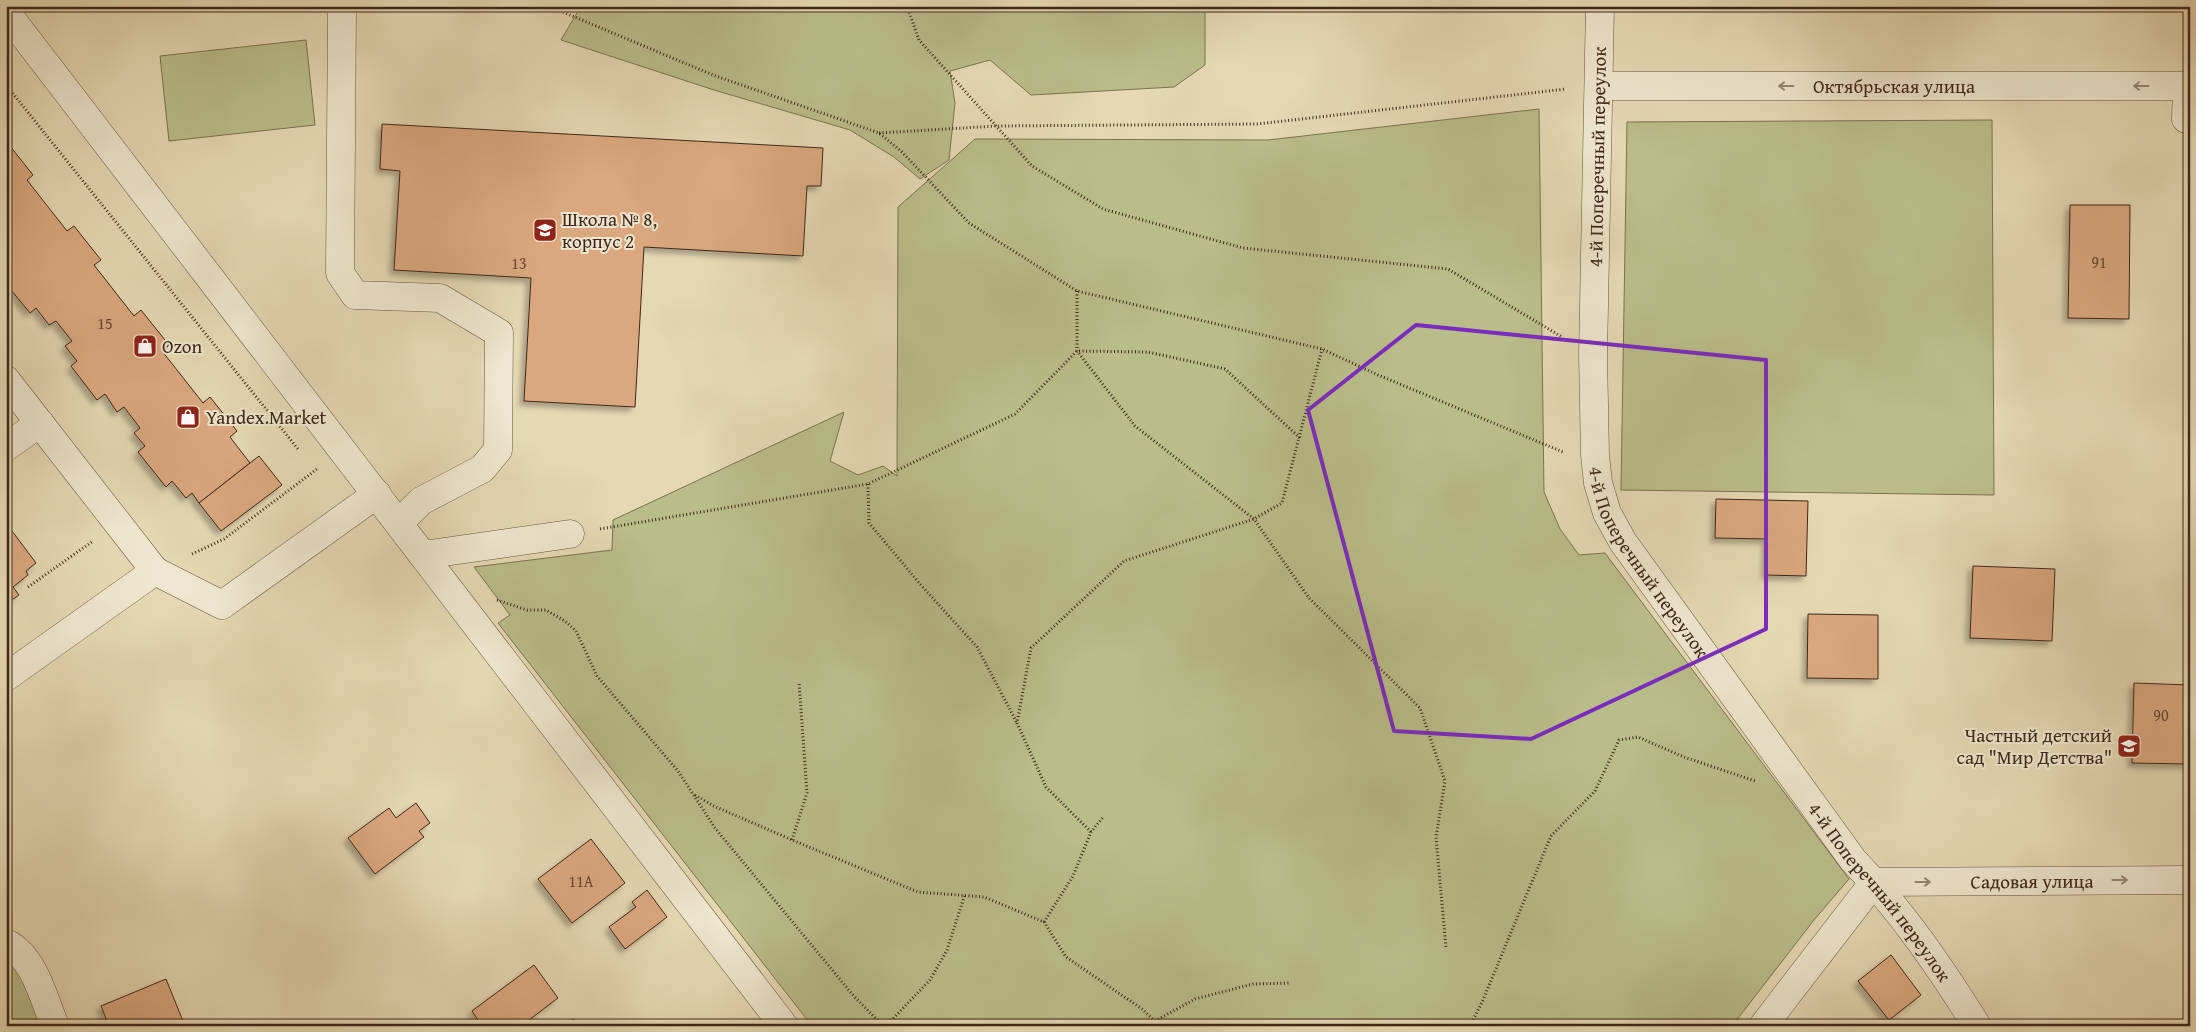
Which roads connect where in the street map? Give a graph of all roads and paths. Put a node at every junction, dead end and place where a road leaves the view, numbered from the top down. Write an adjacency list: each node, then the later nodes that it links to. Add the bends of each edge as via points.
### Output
1 (469, 6): 6 (path)
2 (569, 6): 6 (path)
3 (907, 6): 12 (path, via 919,40)
4 (1600, 6): 9 (street, 4-й Поперечный переулок)
5 (342, 10): 30 (street, via 340,273 355,294 440,298 499,333 498,450 482,470 421,501)
6 (558, 10): 13 (path, via 713,75)
7 (6, 12): 22 (street)
8 (6, 85): 24 (path)
9 (1599, 86): 10 (street, Октябрьская улица, one-way to 9); 12 (path, via 1258,124); 17 (street, 4-й Поперечный переулок)
10 (2188, 86): 11 (street)
11 (2186, 119)
12 (996, 126): 13 (path); 17 (path, via 1032,166 1103,209 1243,248 1448,269)
13 (879, 133): 14 (path, via 902,152 969,223)
14 (1077, 291): 15 (path); 16 (path)
15 (1322, 349): 20 (path); 23 (path)
16 (1078, 351): 20 (path, via 1148,352 1225,369); 27 (path, via 1015,414); 29 (path, via 1135,426)
17 (1593, 355): 46 (street, 4-й Поперечный переулок, via 1595,455 1598,482 1607,513 1623,542 1853,860)
18 (6, 380): 19 (street)
19 (40, 423): 21 (street); 34 (street)
20 (1300, 438): 29 (path, via 1282,503)
21 (6, 447)
22 (343, 450): 26 (path); 28 (street)
23 (1566, 454)
24 (303, 455)
25 (309, 463): 26 (path)
26 (315, 470): 34 (path, via 224,539)
27 (868, 484): 31 (path); 39 (path, via 868,523 977,647)
28 (377, 494): 30 (street); 34 (street, via 222,605)
29 (1254, 519): 39 (path, via 1124,561 1031,648); 50 (path, via 1309,598 1420,708 1445,781 1436,837)
30 (399, 523): 33 (street)
31 (570, 534): 33 (street)
32 (99, 536): 35 (path)
33 (423, 554): 36 (street)
34 (156, 571): 37 (street)
35 (28, 588)
36 (449, 589): 41 (path, via 528,610 546,610 565,621 576,631 597,676 678,771); 54 (street)
37 (6, 677)
38 (799, 682): 44 (path, via 806,793)
39 (1017, 723): 43 (path, via 1046,787)
40 (1764, 783): 57 (path, via 1684,757 1638,737 1619,740 1595,791 1551,836)
41 (694, 795): 44 (path); 55 (path, via 726,842 852,994)
42 (1104, 816): 43 (path)
43 (1091, 832): 48 (path, via 1072,876)
44 (792, 840): 47 (path, via 918,892)
45 (2190, 880): 46 (street, Садовая улица, one-way to 45)
46 (1874, 882): 58 (street); 59 (street, 4-й Поперечный переулок, via 1934,957)
47 (966, 894): 48 (path, via 984,897); 55 (path, via 947,950 930,980)
48 (1044, 922): 52 (path, via 1066,957)
49 (6, 943): 53 (street, via 26,958)
50 (1446, 948)
51 (1291, 983): 52 (path, via 1253,984 1195,999)
52 (1155, 1021): 56 (path)
53 (55, 1026)
54 (784, 1026)
55 (884, 1026)
56 (1160, 1026)
57 (1470, 1026)
58 (1763, 1026)
59 (1977, 1026)

